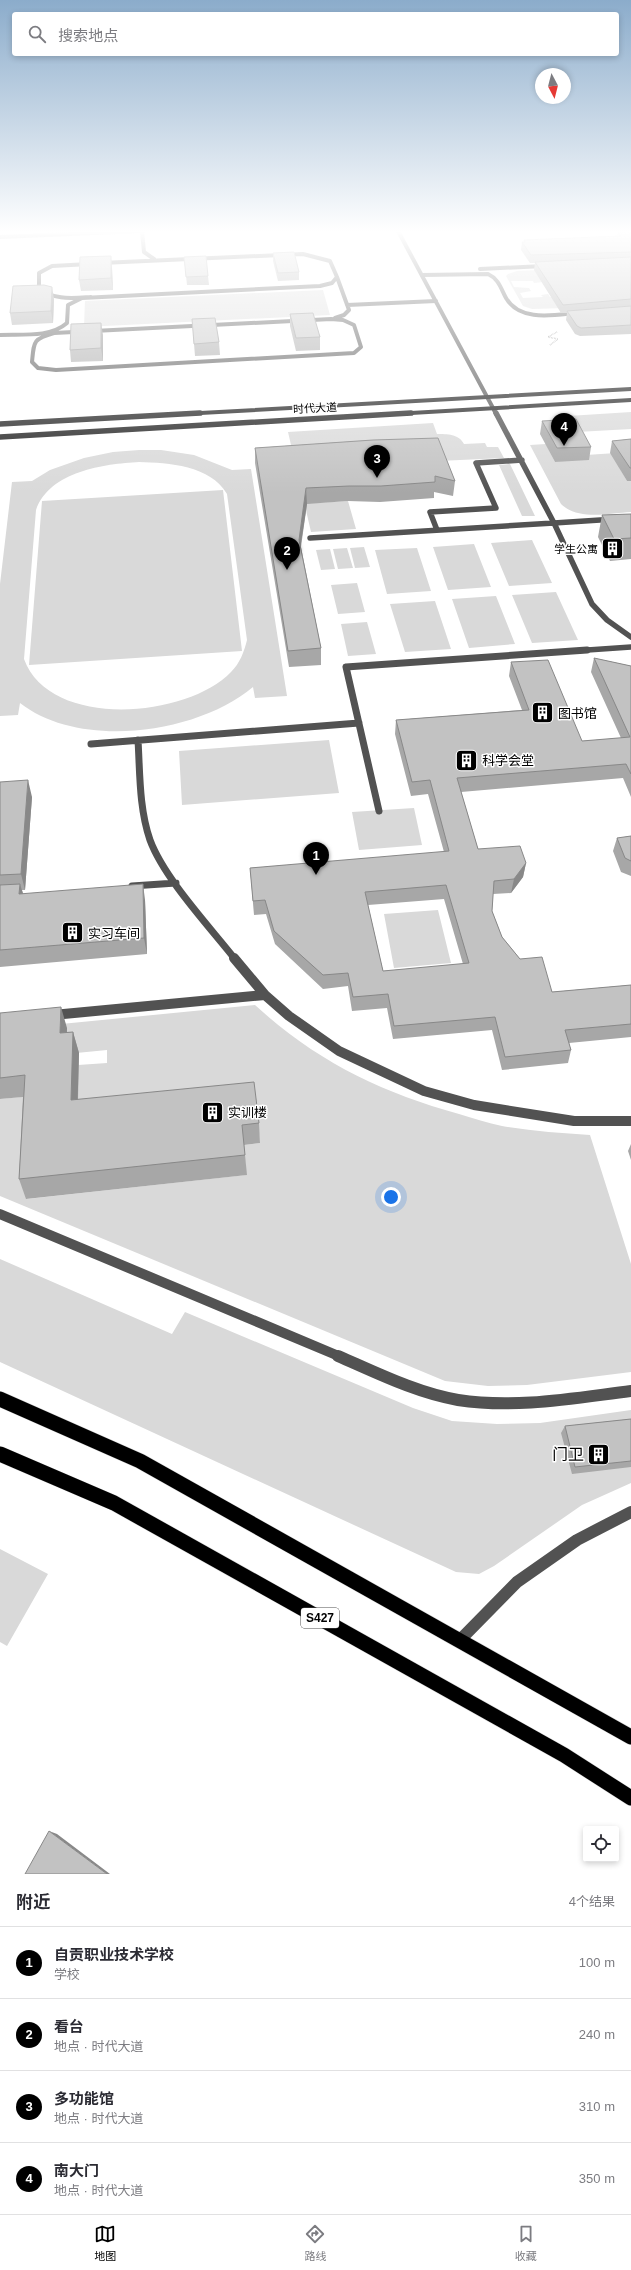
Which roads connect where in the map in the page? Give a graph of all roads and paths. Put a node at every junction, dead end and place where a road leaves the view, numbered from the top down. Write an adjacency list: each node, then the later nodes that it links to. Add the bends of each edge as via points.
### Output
1 (67, 318): 5 (street)
2 (352, 318): 6 (street)
3 (445, 318): 14 (street)
4 (331, 319): 6 (street, via 343,320); 7 (street)
5 (67, 323): 7 (street, via 76,329); 8 (street, via 62,329)
6 (355, 327): 12 (street, via 361,347 354,353 344,355 56,370 34,366)
7 (92, 331): 9 (street)
8 (45, 333): 9 (street); 10 (street)
9 (54, 333): 12 (street, via 39,337)
10 (34, 334): 11 (street); 12 (street)
11 (0, 335)
12 (34, 342)
13 (631, 389): 14 (main road, 时代大道)
14 (487, 397): 16 (street); 17 (main road, 时代大道)
15 (631, 400): 16 (main road, 时代大道)
16 (493, 408): 18 (main road, 时代大道); 19 (street)
17 (0, 424)
18 (0, 436)
19 (522, 460): 21 (street); 22 (street, via 476,463 496,508 430,512)
20 (631, 518): 21 (street)
21 (554, 523): 22 (street); 24 (street, via 592,604 607,620)
22 (437, 530): 23 (street)
23 (310, 538)
24 (631, 637)
25 (631, 647): 26 (street, via 346,666)
26 (359, 723): 27 (street); 29 (street)
27 (138, 740): 28 (street); 30 (street, via 143,814 150,840 163,867)
28 (91, 744)
29 (379, 811)
30 (176, 883): 31 (street); 32 (street)
31 (122, 887)
32 (265, 995): 33 (street); 34 (street, via 339,1051 424,1091 474,1105 529,1115 574,1121)
33 (47, 1015)
34 (631, 1121)
35 (0, 1214): 36 (street, via 410,1387 457,1400 498,1404 525,1404)
36 (631, 1391)
37 (0, 1400): 40 (main road, via 140,1461)
38 (0, 1454): 42 (main road, S427, via 114,1503 564,1755)
39 (631, 1512): 40 (street, via 577,1540 517,1582)
40 (460, 1640): 41 (main road)
41 (631, 1737)
42 (631, 1798)

